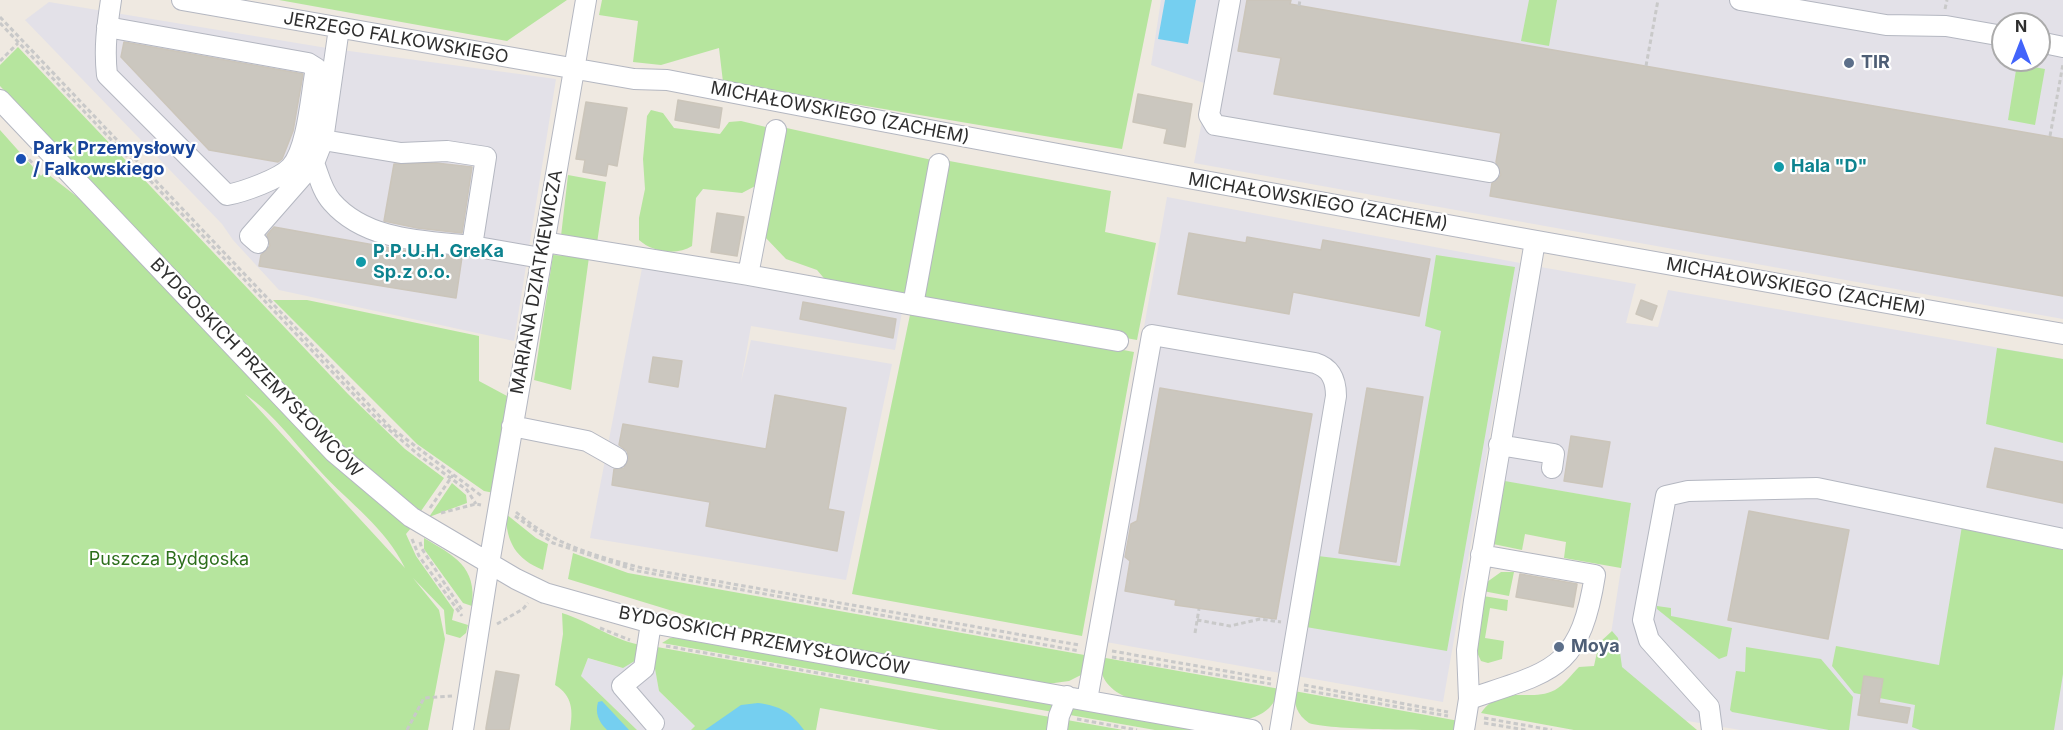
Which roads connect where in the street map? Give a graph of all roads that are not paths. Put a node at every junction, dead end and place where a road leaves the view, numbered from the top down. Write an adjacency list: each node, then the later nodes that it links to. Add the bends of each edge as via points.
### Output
1 (111, 0): 6 (street)
2 (182, 0): 7 (street, JERZEGO FALKOWSKIEGO)
3 (586, 0): 9 (street, MARIANA DZIATKIEWICZA)
4 (1230, 0): 15 (street, via 1209,115 1215,125)
5 (1740, 0): 8 (street, via 1886,26 1946,26)
6 (107, 27): 6 (street, via 107,75 227,195 244,192 290,169 299,154 316,68 308,63)
7 (339, 28): 9 (street, JERZEGO FALKOWSKIEGO); 12 (street)
8 (1991, 34)
9 (574, 69): 16 (street, MICHAŁOWSKIEGO (ZACHEM), via 649,81 667,80); 19 (street, MARIANA DZIATKIEWICZA)
10 (0, 100): 30 (street, BYDGOSKICH PRZEMYSŁOWCÓW, via 334,452 411,517)
11 (776, 130): 20 (street)
12 (323, 140): 13 (street); 18 (street, via 401,153 447,151 486,157)
13 (314, 163): 17 (street, via 250,236); 18 (street, via 330,201 358,223 408,239)
14 (939, 165): 21 (street)
15 (1489, 172)
16 (1535, 241): 22 (street, MICHAŁOWSKIEGO (ZACHEM)); 25 (street)
17 (258, 243)
18 (472, 246): 19 (street)
19 (543, 250): 20 (street); 24 (street, MARIANA DZIATKIEWICZA)
20 (748, 275): 21 (street)
21 (913, 305): 23 (street)
22 (2063, 334)
23 (1118, 341)
24 (513, 426): 26 (street, via 587,441); 30 (street, MARIANA DZIATKIEWICZA)
25 (1499, 445): 27 (street, via 1554,454); 29 (street)
26 (616, 458)
27 (1552, 468)
28 (2063, 539): 40 (street, via 1817,488 1688,491 1666,496 1643,620 1649,640 1709,707)
29 (1481, 555): 34 (street, via 1467,650); 34 (street, via 1595,575 1584,626 1570,651 1551,669)
30 (489, 564): 31 (street, BYDGOSKICH PRZEMYSŁOWCÓW, via 544,593); 36 (street, MARIANA DZIATKIEWICZA)
31 (651, 622): 32 (street, BYDGOSKICH PRZEMYSŁOWCÓW); 35 (street, via 644,668 622,686)
32 (1067, 696): 33 (street, BYDGOSKICH PRZEMYSŁOWCÓW); 37 (street)
33 (1087, 700): 38 (street, BYDGOSKICH PRZEMYSŁOWCÓW); 39 (street, via 1152,335 1316,363 1332,375 1336,396)
34 (1466, 716)
35 (654, 723)
36 (463, 730)
37 (1057, 730)
38 (1252, 730)
39 (1280, 730)
40 (1712, 730)

